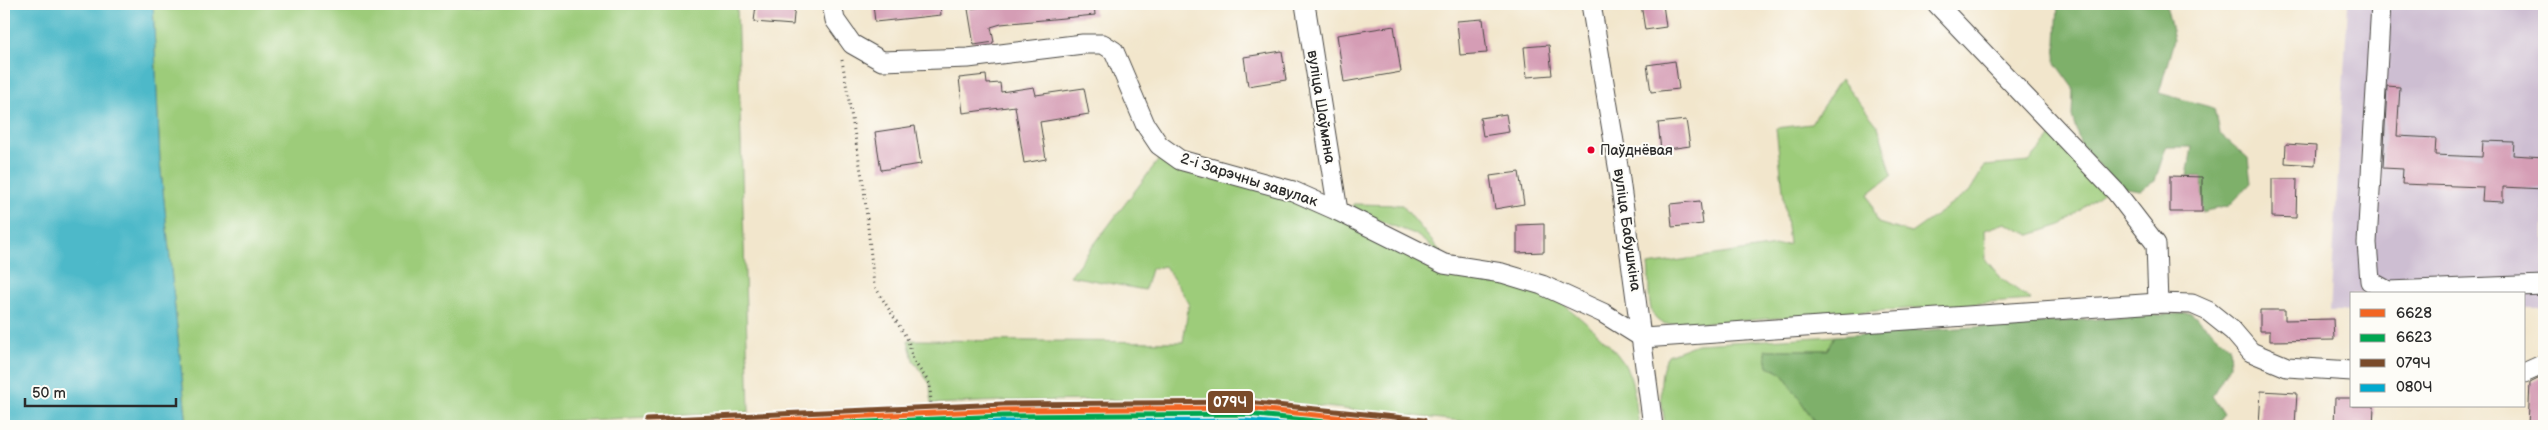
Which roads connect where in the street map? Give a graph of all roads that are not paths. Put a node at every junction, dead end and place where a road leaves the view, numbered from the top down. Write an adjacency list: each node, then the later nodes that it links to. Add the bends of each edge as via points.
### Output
1 (832, 4): 6 (street, 2-і Зарэчны завулак, via 835,20 852,44 882,61 968,58 1103,44 1114,51 1145,124 1159,145 1180,160 1293,191)
2 (1305, 4): 6 (street, вуліца Шаўмяна)
3 (1591, 4): 9 (street, вуліца Бабушкіна)
4 (1937, 4): 8 (street, via 2116,192 2156,244)
5 (2381, 4): 7 (street, via 2366,243 2370,281 2388,291)
6 (1338, 211): 9 (street, 2-і Зарэчны завулак, via 1444,264 1502,273 1542,285 1602,313)
7 (2544, 285)
8 (2158, 302): 9 (street); 11 (street, via 2192,304 2208,311 2233,331 2251,352 2287,366)
9 (1642, 338): 13 (street, вуліца Бабушкіна)
10 (2544, 364): 12 (street)
11 (2350, 371)
12 (2526, 372)
13 (1653, 426)

